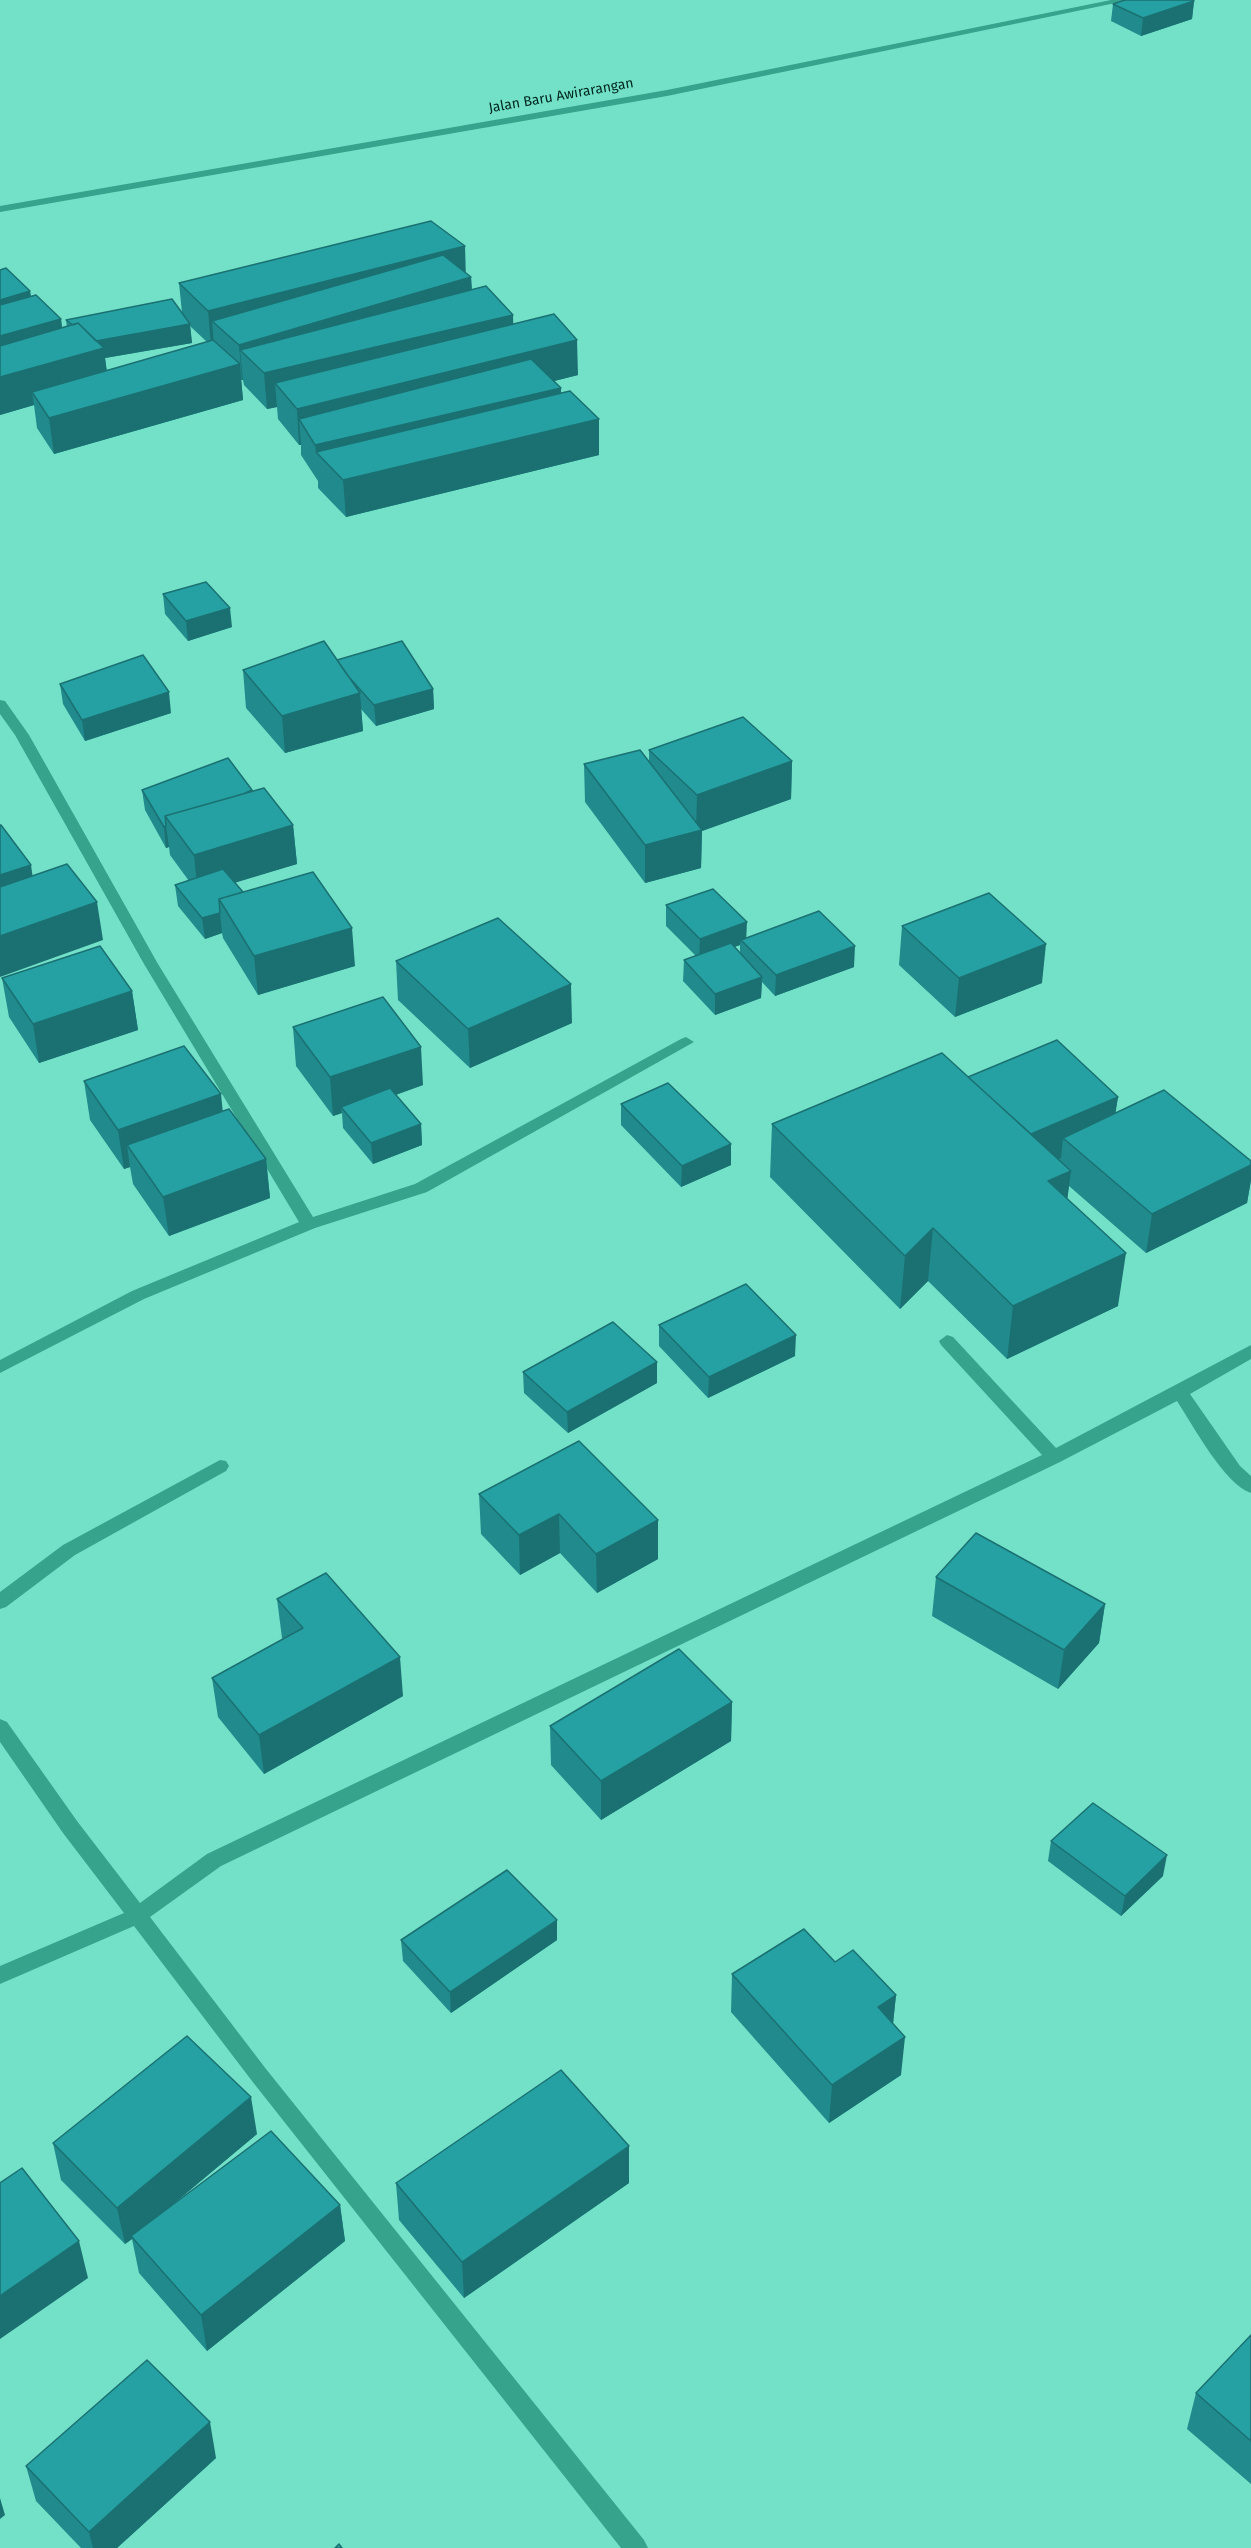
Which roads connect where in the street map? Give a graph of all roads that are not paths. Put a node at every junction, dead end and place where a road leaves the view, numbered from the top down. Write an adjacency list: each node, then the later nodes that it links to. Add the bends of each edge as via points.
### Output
1 (1125, 0): 2 (street, Jalan Baru Awirarangan, via 667,93)
2 (0, 209)
3 (0, 704): 5 (street, via 22,735 151,964)
4 (686, 1042): 5 (street, via 421,1188)
5 (309, 1224): 8 (street, via 138,1295)
6 (946, 1341): 10 (street)
7 (1251, 1352): 9 (street)
8 (0, 1367)
9 (1180, 1392): 10 (street); 12 (street, via 1234,1471)
10 (1054, 1457): 15 (street, via 213,1860)
11 (220, 1466): 13 (street, via 69,1550)
12 (1251, 1486)
13 (0, 1602)
14 (0, 1727): 15 (street)
15 (137, 1916): 16 (street); 17 (street)
16 (0, 1975)
17 (636, 2548)

